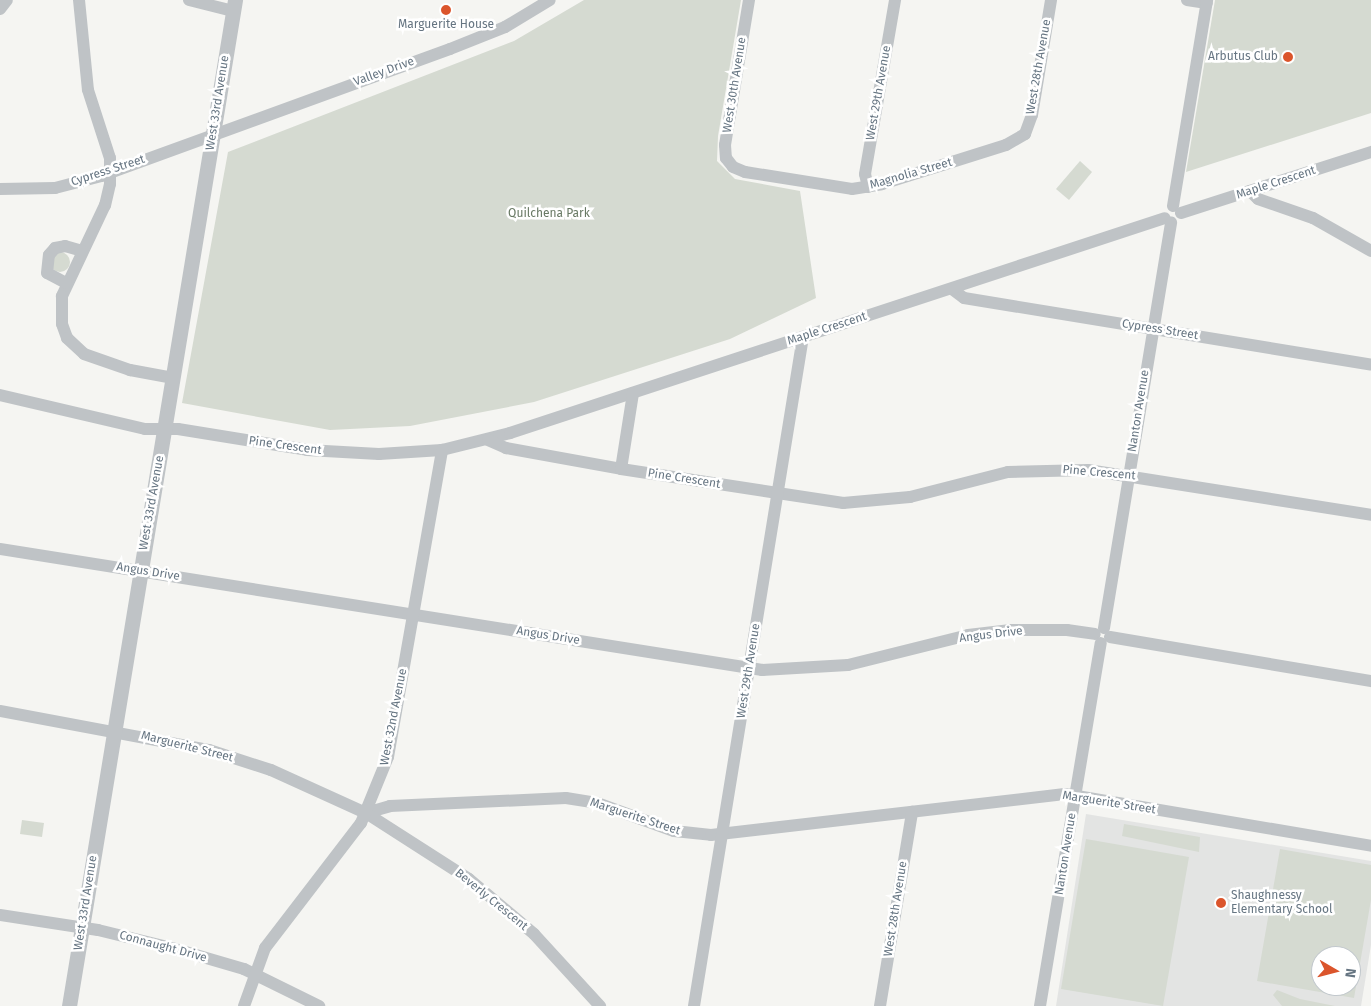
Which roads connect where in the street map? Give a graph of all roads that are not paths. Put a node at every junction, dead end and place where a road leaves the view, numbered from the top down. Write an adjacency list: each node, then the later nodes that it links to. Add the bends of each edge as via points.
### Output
1 (7, 0): 11 (street)
2 (80, 0): 16 (street, via 88,90 110,158)
3 (189, 0): 10 (street)
4 (550, 0): 12 (street, Valley Drive, via 505,27 450,49)
5 (749, 0): 15 (street, West 30th Avenue, via 725,145 726,158)
6 (895, 0): 17 (street, West 29th Avenue, via 865,174)
7 (1051, 0): 13 (street, West 28th Avenue, via 1032,115)
8 (1187, 0): 9 (street)
9 (1207, 2): 20 (street)
10 (234, 6): 12 (street, West 33rd Avenue)
11 (0, 9)
12 (213, 134): 16 (street, Cypress Street); 29 (street, West 33rd Avenue)
13 (1025, 134): 17 (street, Magnolia Street, via 1006,145)
14 (1371, 152): 19 (street, Maple Crescent)
15 (733, 167): 17 (street, Magnolia Street, via 815,184 852,189)
16 (110, 172): 18 (street, Cypress Street, via 55,188); 22 (street, via 105,205)
17 (868, 186)
18 (0, 189)
19 (1250, 191): 20 (street, Maple Crescent); 23 (street, via 1258,200 1313,218)
20 (1177, 209): 21 (street, via 1166,210)
21 (1168, 220): 25 (street, Maple Crescent); 26 (street, Nanton Avenue)
22 (82, 251): 24 (street); 24 (street, via 66,246 55,248 48,255 47,273)
23 (1371, 251)
24 (66, 284): 29 (street, via 60,310 67,338 74,346 95,359)
25 (952, 289): 26 (street, Cypress Street, via 964,298); 27 (street, Maple Crescent)
26 (1153, 329): 28 (street, Cypress Street); 36 (street, Nanton Avenue)
27 (803, 337): 30 (street, Maple Crescent); 37 (street, West 29th Avenue)
28 (1371, 365)
29 (173, 378): 32 (street, West 33rd Avenue)
30 (633, 393): 33 (street, Maple Crescent); 35 (street)
31 (0, 394): 32 (street, Pine Crescent, via 145,428)
32 (164, 429): 34 (street, Pine Crescent, via 351,454); 40 (street, West 33rd Avenue)
33 (488, 440): 34 (street, Pine Crescent); 35 (street, Pine Crescent, via 506,448)
34 (442, 450): 41 (street, West 32nd Avenue)
35 (621, 469): 37 (street, Pine Crescent)
36 (1129, 475): 37 (street, Pine Crescent, via 1088,470 1008,472 883,501 843,502); 38 (street, Pine Crescent); 42 (street, Nanton Avenue)
37 (778, 494): 43 (street, West 29th Avenue)
38 (1371, 515)
39 (0, 549): 40 (street, Angus Drive)
40 (140, 571): 41 (street, Angus Drive); 46 (street, West 33rd Avenue)
41 (413, 614): 43 (street, Angus Drive); 49 (street, West 32nd Avenue, via 388,757)
42 (1102, 636): 43 (street, Angus Drive, via 1067,630 1012,630 968,635 848,666); 44 (street, Angus Drive); 47 (street, Nanton Avenue)
43 (750, 668): 50 (street, West 29th Avenue)
44 (1371, 681)
45 (0, 711): 46 (street, Marguerite Street)
46 (114, 730): 49 (street, Marguerite Street, via 209,750 271,770); 53 (street, West 33rd Avenue)
47 (1076, 796): 48 (street, Marguerite Street, via 1039,796); 51 (street, Marguerite Street); 61 (street, Nanton Avenue)
48 (912, 812): 50 (street, Marguerite Street); 60 (street, West 28th Avenue)
49 (366, 813): 50 (street, Marguerite Street, via 390,806 566,798 597,803 674,831); 54 (street, West 32nd Avenue, via 340,854 282,922); 58 (street, Beverly Crescent, via 469,879 534,934)
50 (723, 834): 59 (street, West 29th Avenue)
51 (1371, 846)
52 (0, 915): 53 (street, Connaught Drive)
53 (82, 928): 54 (street, Connaught Drive, via 172,948); 55 (street, West 33rd Avenue)
54 (254, 974): 56 (street, West 32nd Avenue); 57 (street, Connaught Drive)
55 (69, 1006)
56 (244, 1006)
57 (319, 1006)
58 (600, 1006)
59 (694, 1006)
60 (880, 1006)
61 (1040, 1006)

